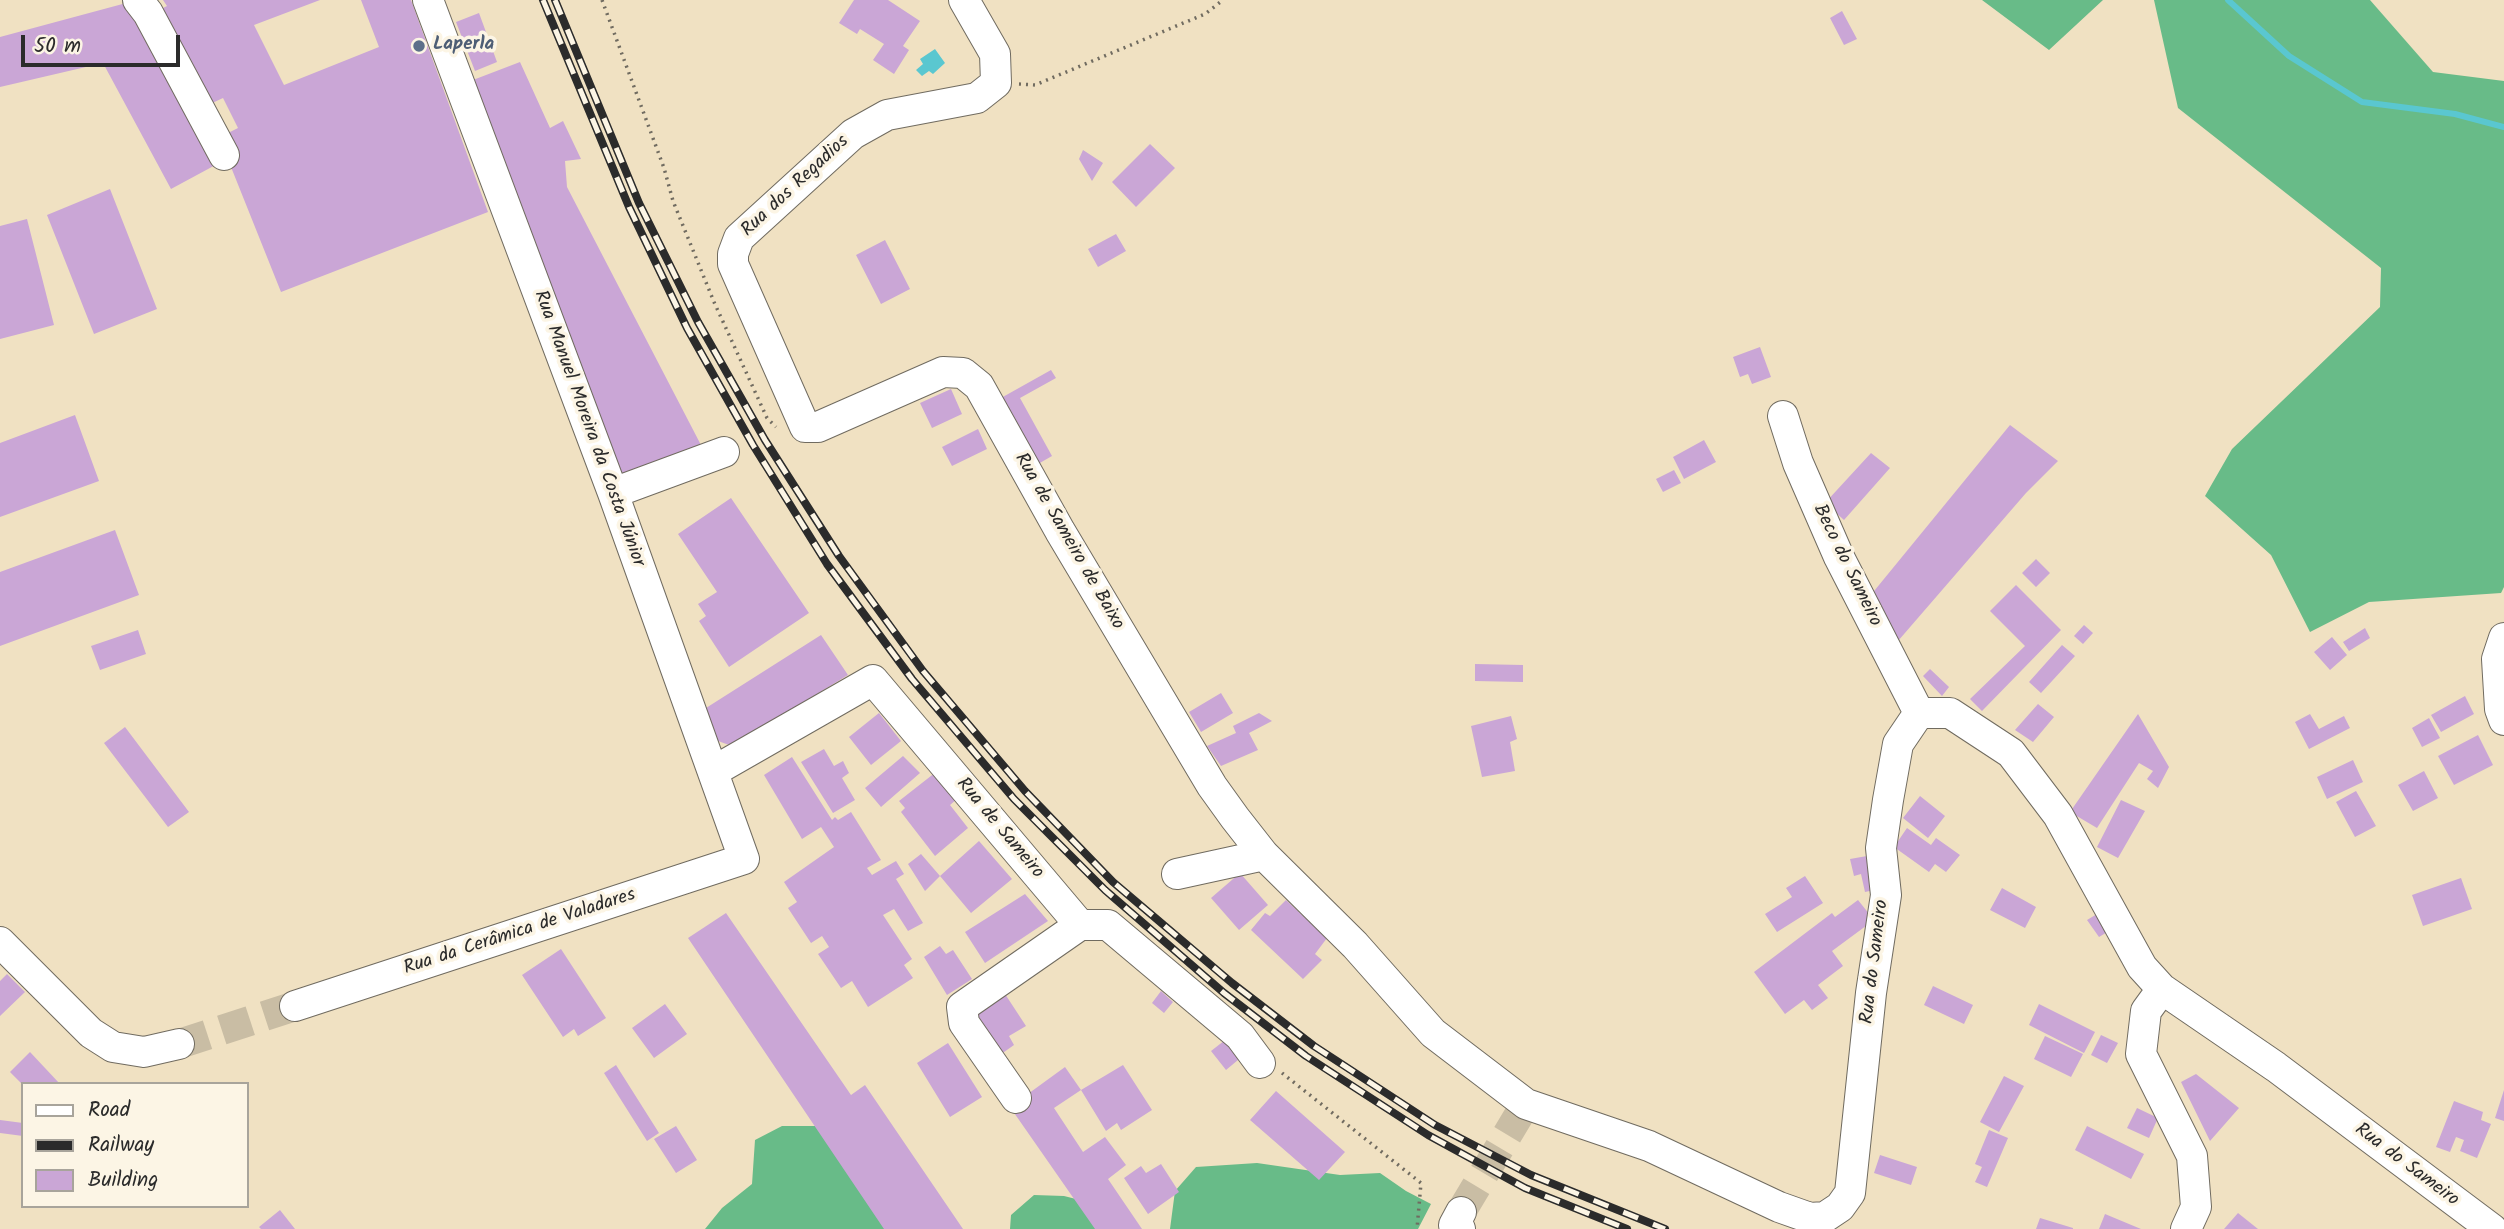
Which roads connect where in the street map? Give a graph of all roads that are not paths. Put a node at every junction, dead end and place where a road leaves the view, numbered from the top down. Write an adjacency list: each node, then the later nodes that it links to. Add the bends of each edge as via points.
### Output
1 (428, 0): 8 (street, Rua Manuel Moreira da Costa Júnior)
2 (964, 0): 6 (street, Rua dos Regadios, via 995,54 996,83 977,98 887,116 853,134 739,238 733,254 733,264)
3 (141, 1): 4 (street)
4 (224, 155)
5 (1783, 415): 10 (street, Beco do Sameiro, via 1798,463 1839,557)
6 (805, 427): 13 (street, Rua de Sameiro de Baixo, via 818,427 943,372 963,373 979,386 1212,786)
7 (724, 452): 8 (street)
8 (612, 493): 12 (street, Rua Manuel Moreira da Costa Júnior)
9 (2504, 638): 11 (street, via 2497,659)
10 (1919, 713): 18 (street, Rua do Sameiro, via 1950,713 2011,753 2058,814 2142,967); 23 (street, Rua do Sameiro, via 1898,744 1888,800 1881,848 1886,895 1852,1181 1840,1207 1825,1217 1810,1218 1649,1146)
11 (2504, 720)
12 (714, 771): 14 (street, Rua Manuel Moreira da Costa Júnior); 16 (street, Rua de Sameiro, via 873,680)
13 (1264, 855): 15 (street); 23 (street, Rua de Sameiro de Baixo, via 1355,945 1433,1032)
14 (744, 859): 19 (street, Rua da Cerâmica de Valadares)
15 (1177, 874)
16 (1080, 925): 21 (street, via 1108,925 1240,1035); 22 (street, via 962,1007 964,1023)
17 (0, 942): 20 (street, via 90,1033 113,1047 144,1052)
18 (2162, 989): 24 (street, via 2146,1011 2141,1054 2192,1156 2196,1207); 25 (street, Rua do Sameiro, via 2276,1067)
19 (295, 1006)
20 (179, 1044)
21 (1260, 1063)
22 (1016, 1098)
23 (1524, 1107)
24 (2186, 1229)
25 (2492, 1229)

